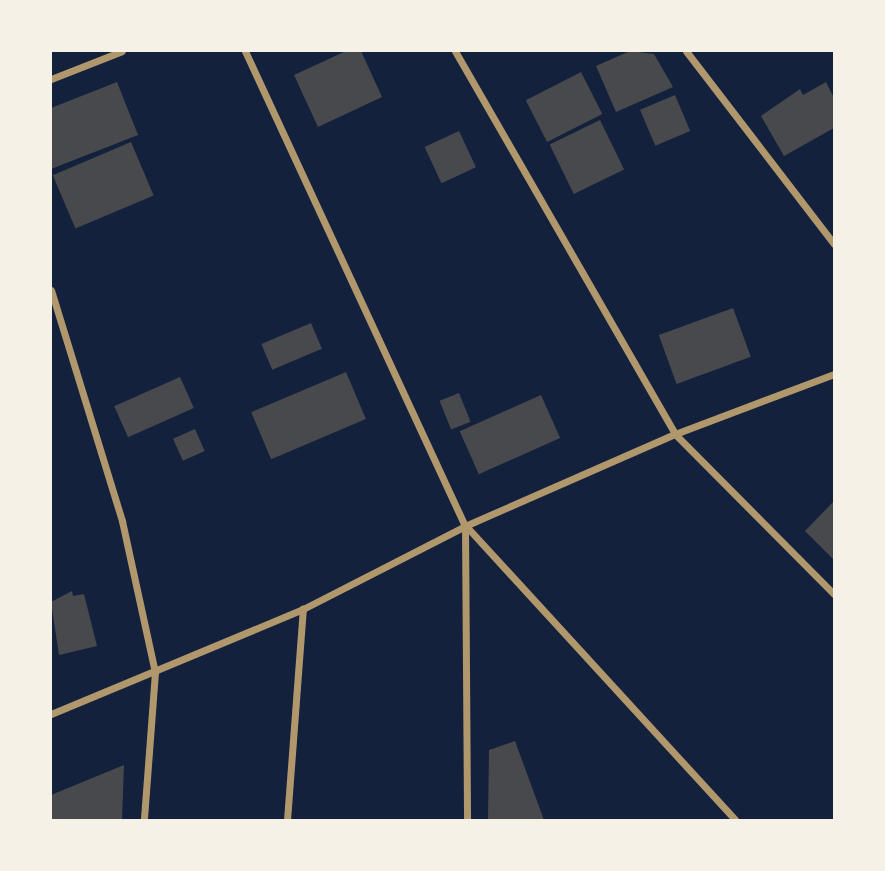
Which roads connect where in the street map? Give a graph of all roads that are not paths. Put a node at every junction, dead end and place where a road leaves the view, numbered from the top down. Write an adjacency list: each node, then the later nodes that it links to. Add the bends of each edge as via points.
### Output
1 (122, 51): 5 (street)
2 (245, 51): 10 (street)
3 (455, 51): 9 (street)
4 (686, 51): 6 (street)
5 (51, 79)
6 (834, 244)
7 (51, 290): 13 (street, via 122,521)
8 (834, 374): 9 (street)
9 (676, 434): 10 (street); 11 (street)
10 (466, 526): 12 (street); 17 (street); 18 (street)
11 (834, 594)
12 (303, 609): 13 (street); 16 (street)
13 (155, 672): 14 (street); 15 (street)
14 (51, 714)
15 (144, 820)
16 (287, 820)
17 (467, 820)
18 (735, 820)

